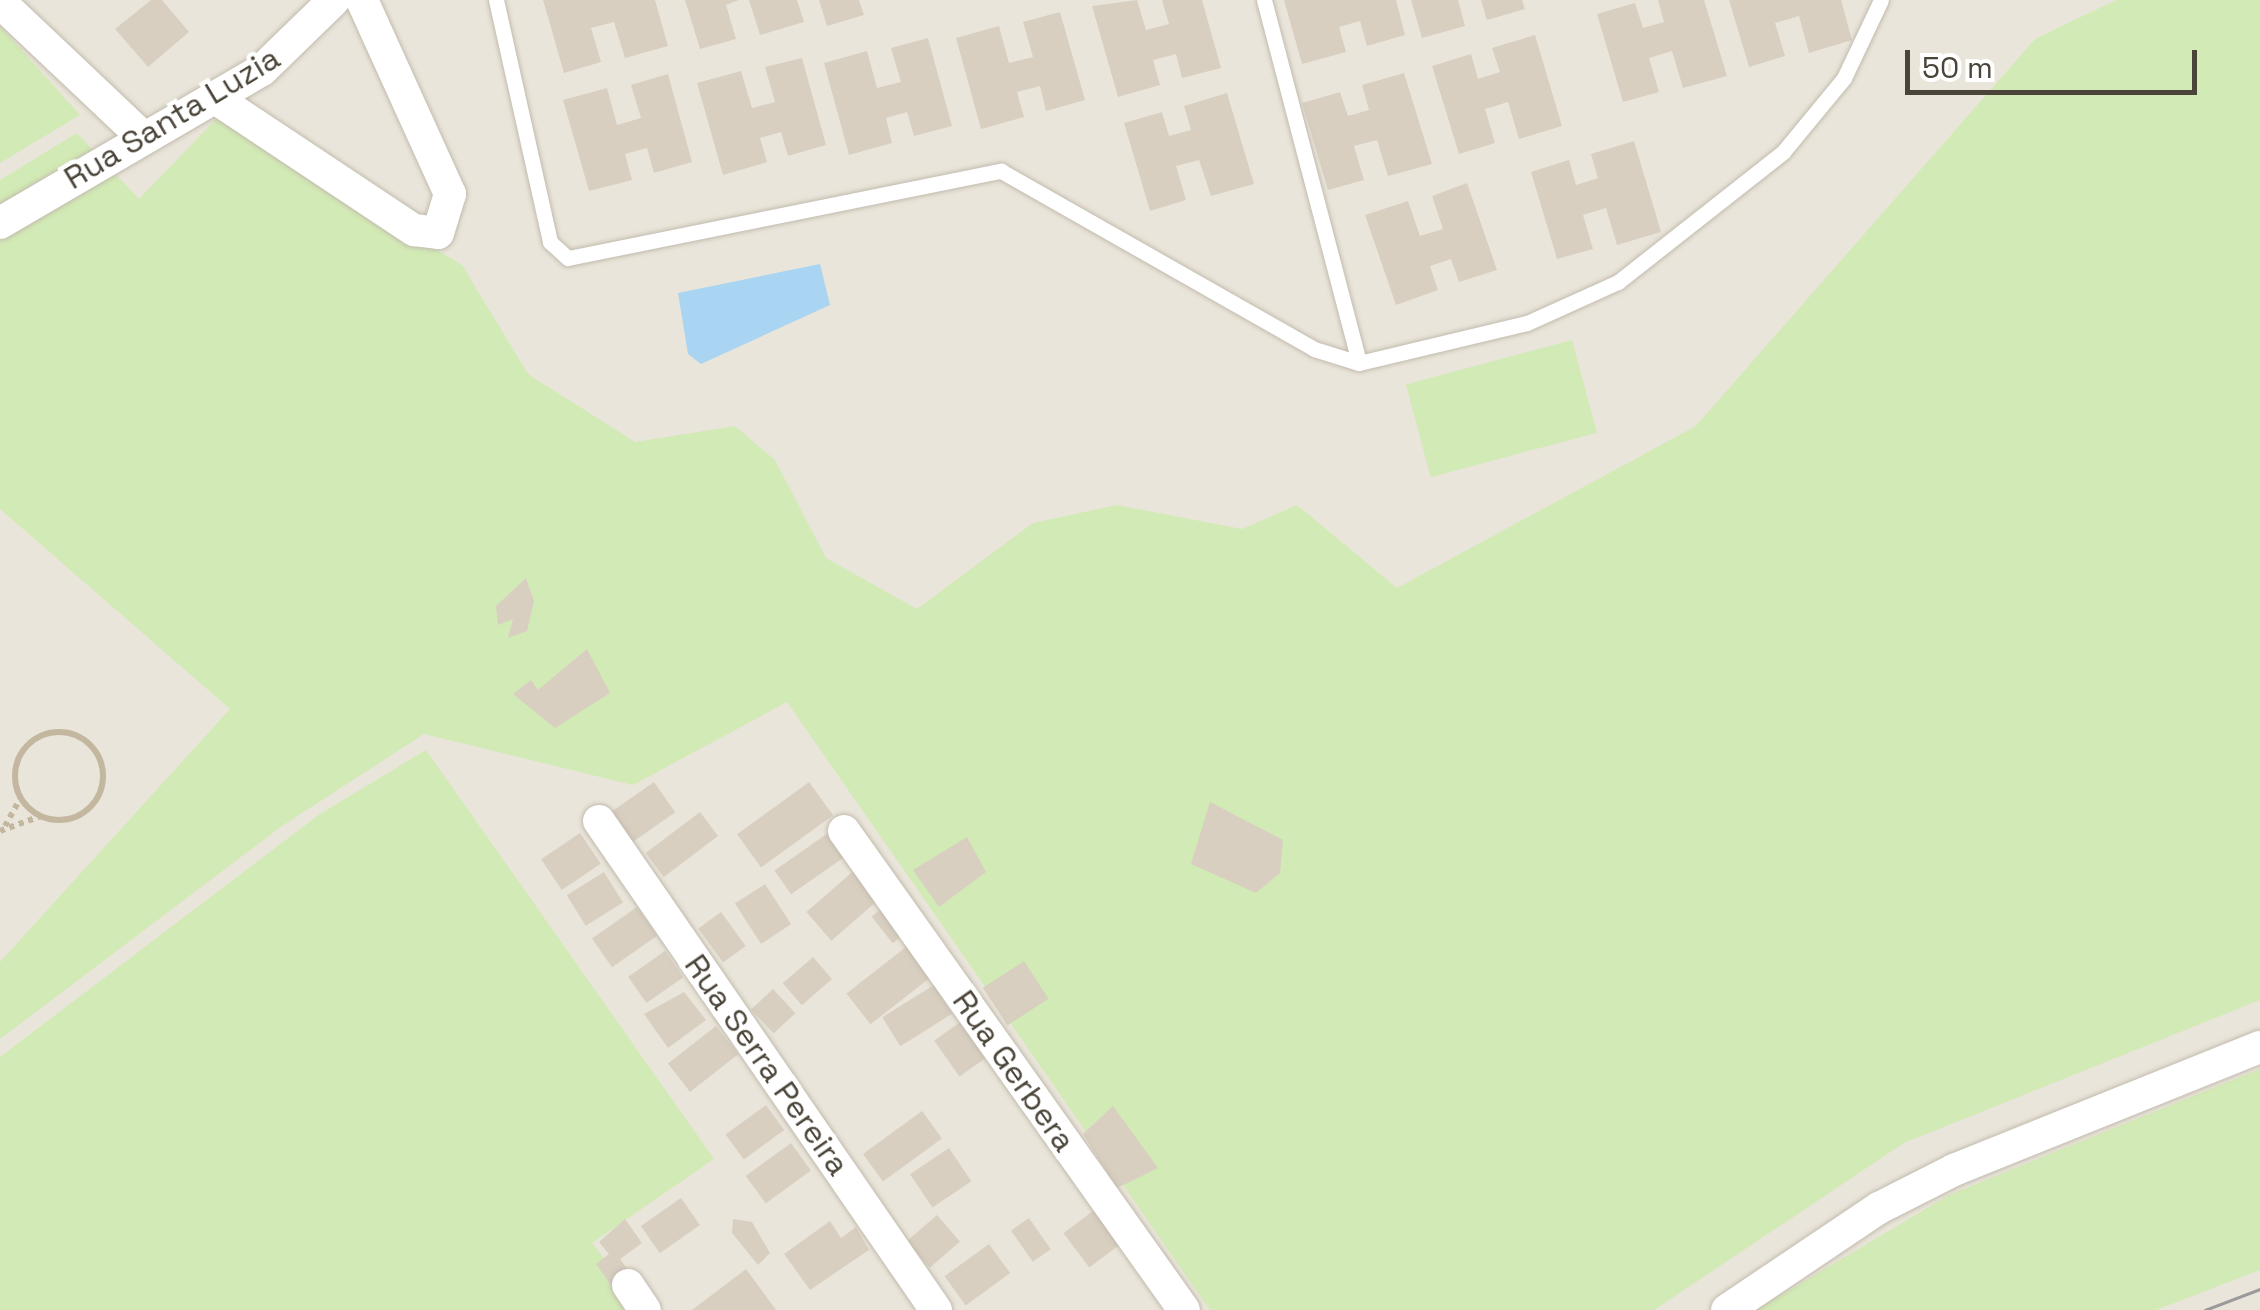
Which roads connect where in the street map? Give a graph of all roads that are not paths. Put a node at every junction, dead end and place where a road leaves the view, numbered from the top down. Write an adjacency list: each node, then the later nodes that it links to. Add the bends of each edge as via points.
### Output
1 (334, 0): 7 (street, Rua Santa Luzia, via 306,33)
2 (362, 0): 7 (street, via 450,194 438,233 414,230)
3 (496, 0): 10 (lane, via 550,242 568,258 1000,170 1314,349)
4 (1264, 0): 10 (lane)
5 (1881, 0): 10 (lane, via 1844,78 1783,152 1618,282 1527,323)
6 (0, 2): 8 (street)
7 (215, 98): 8 (street, Rua Santa Luzia)
8 (143, 137): 9 (street, Rua Santa Luzia)
9 (0, 223)
10 (1359, 363)
11 (598, 820): 14 (street, Rua Serra Pereira)
12 (844, 831): 15 (street, Rua Gerbera)
13 (2260, 1047): 16 (street, via 1954,1170 1838,1233)
14 (936, 1310)
15 (1184, 1310)
16 (1727, 1310)

